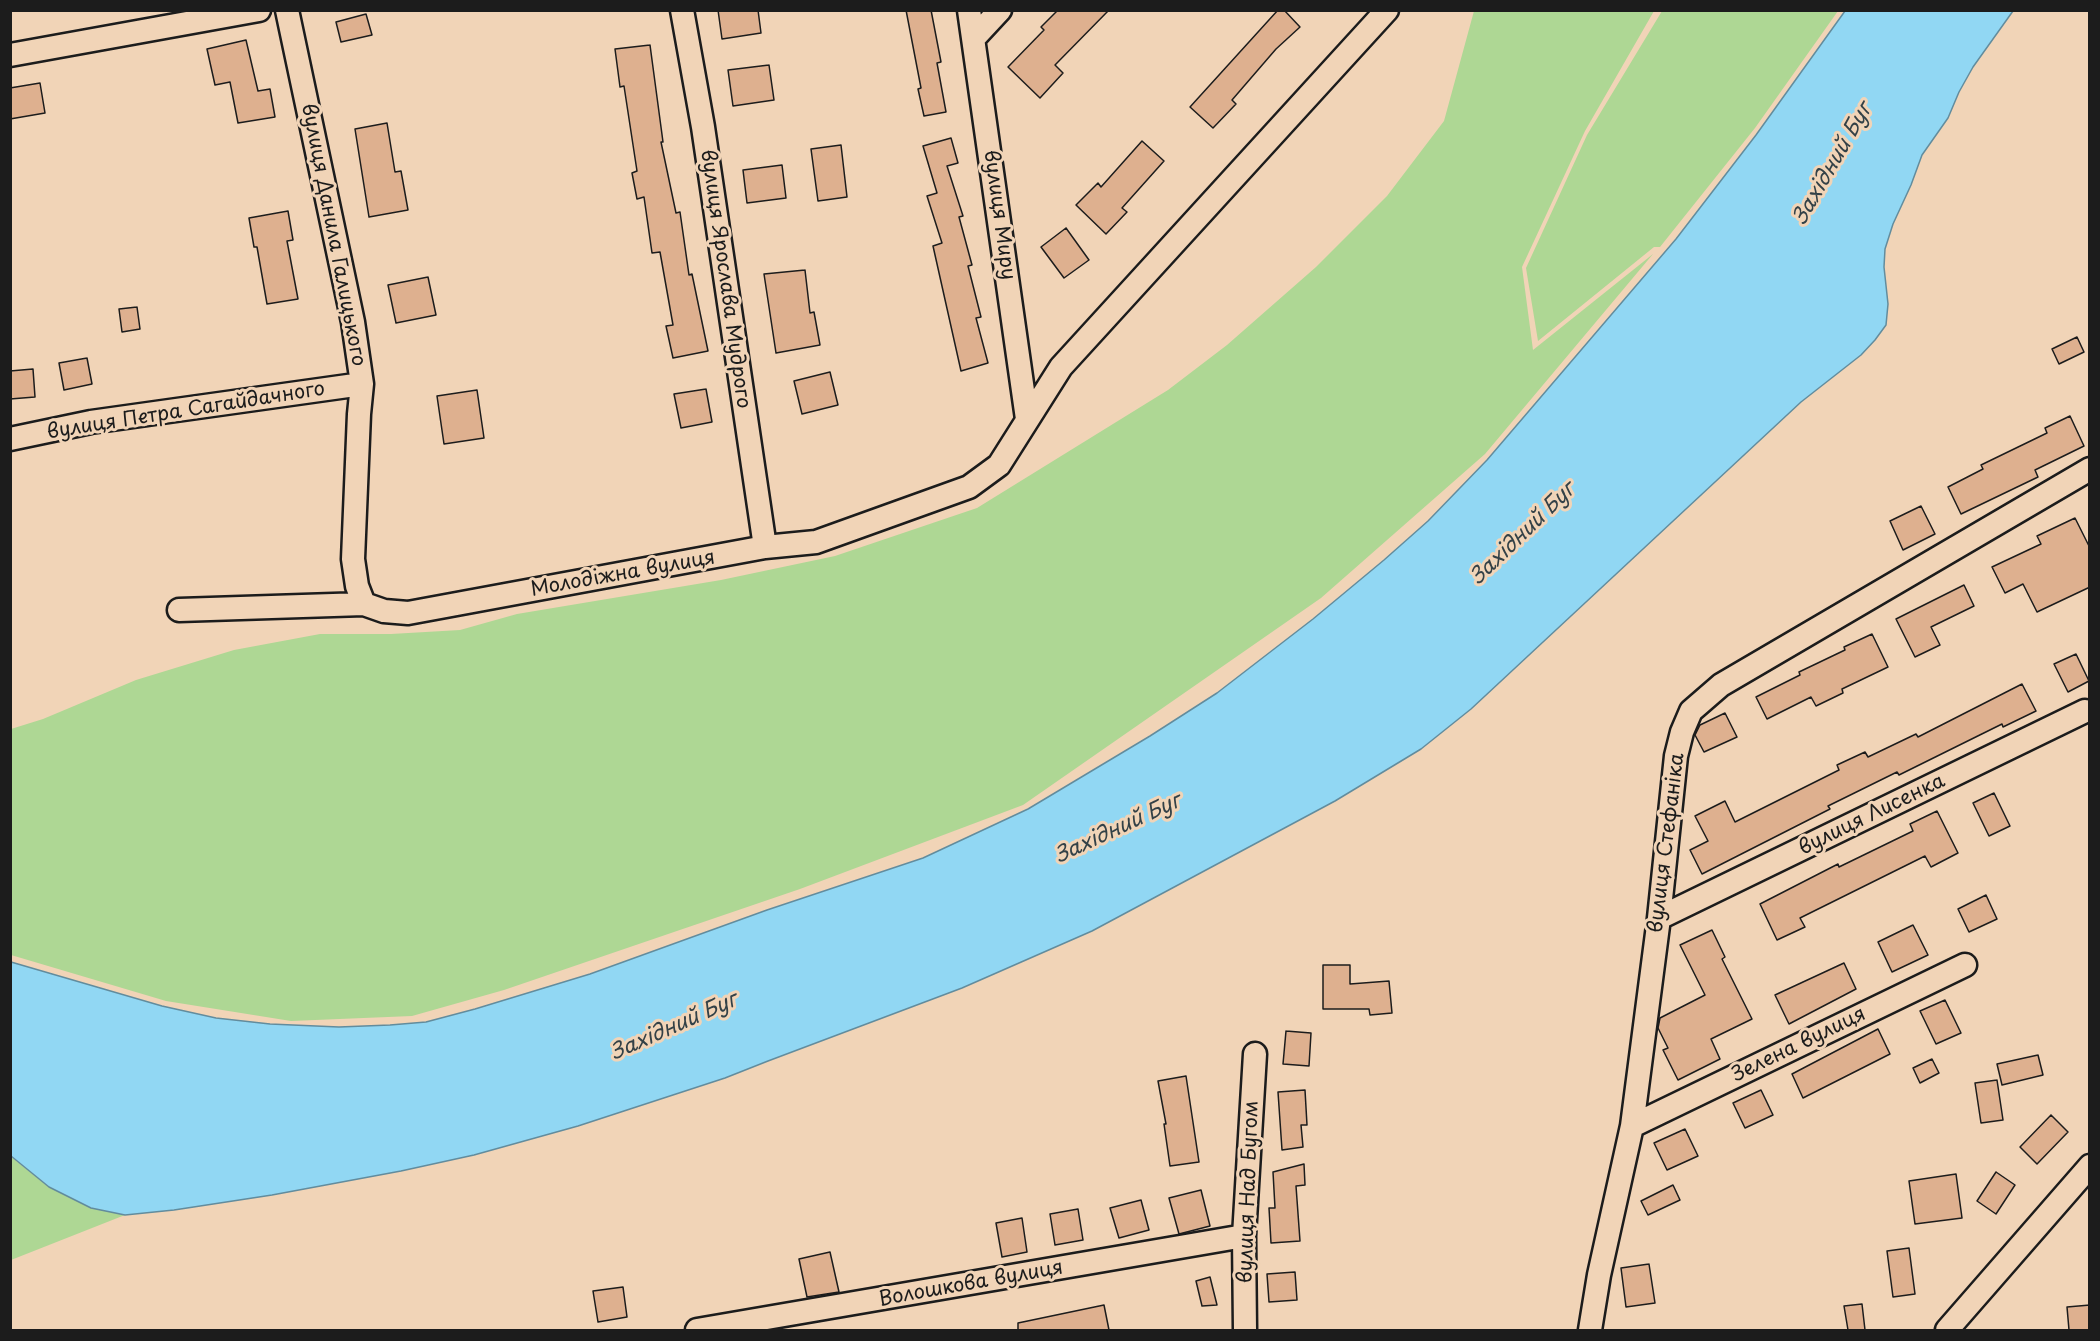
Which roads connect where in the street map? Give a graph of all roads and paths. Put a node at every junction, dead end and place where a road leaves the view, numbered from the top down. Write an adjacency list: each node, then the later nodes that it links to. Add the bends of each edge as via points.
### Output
1 (259, 10): 8 (street)
2 (287, 10): 9 (street, вулиця Данила Галицького, via 353,322)
3 (682, 10): 13 (street, вулиця Ярослава Мудрого)
4 (969, 10): 7 (street, вулиця Миру)
5 (1000, 10): 7 (street)
6 (1387, 10): 10 (street, Молодіжна вулиця, via 1061,368)
7 (974, 38): 10 (street, вулиця Миру)
8 (10, 55)
9 (362, 384): 11 (street, вулиця Петра Сагайдачного, via 91,422); 14 (street, вулиця Данила Галицького, via 353,559)
10 (1027, 419): 13 (street, Молодіжна вулиця, via 999,465 969,487 816,542)
11 (10, 439)
12 (2090, 470): 17 (street, вулиця Стефаніка, via 1721,685 1691,711 1676,756)
13 (765, 548): 14 (street, Молодіжна вулиця, via 408,613)
14 (364, 604): 15 (street, Молодіжна вулиця)
15 (179, 610)
16 (2085, 711): 17 (street, вулиця Лисенка)
17 (1659, 918): 20 (street, вулиця Стефаніка)
18 (1965, 964): 20 (street, Зелена вулиця)
19 (1255, 1054): 22 (street, вулиця Над Бугом)
20 (1632, 1125): 25 (street, вулиця Стефаніка)
21 (2090, 1166): 26 (street)
22 (1244, 1236): 23 (street, Волошкова вулиця); 24 (street, вулиця Над Бугом)
23 (697, 1330)
24 (1245, 1330)
25 (1590, 1330)
26 (1947, 1330)

